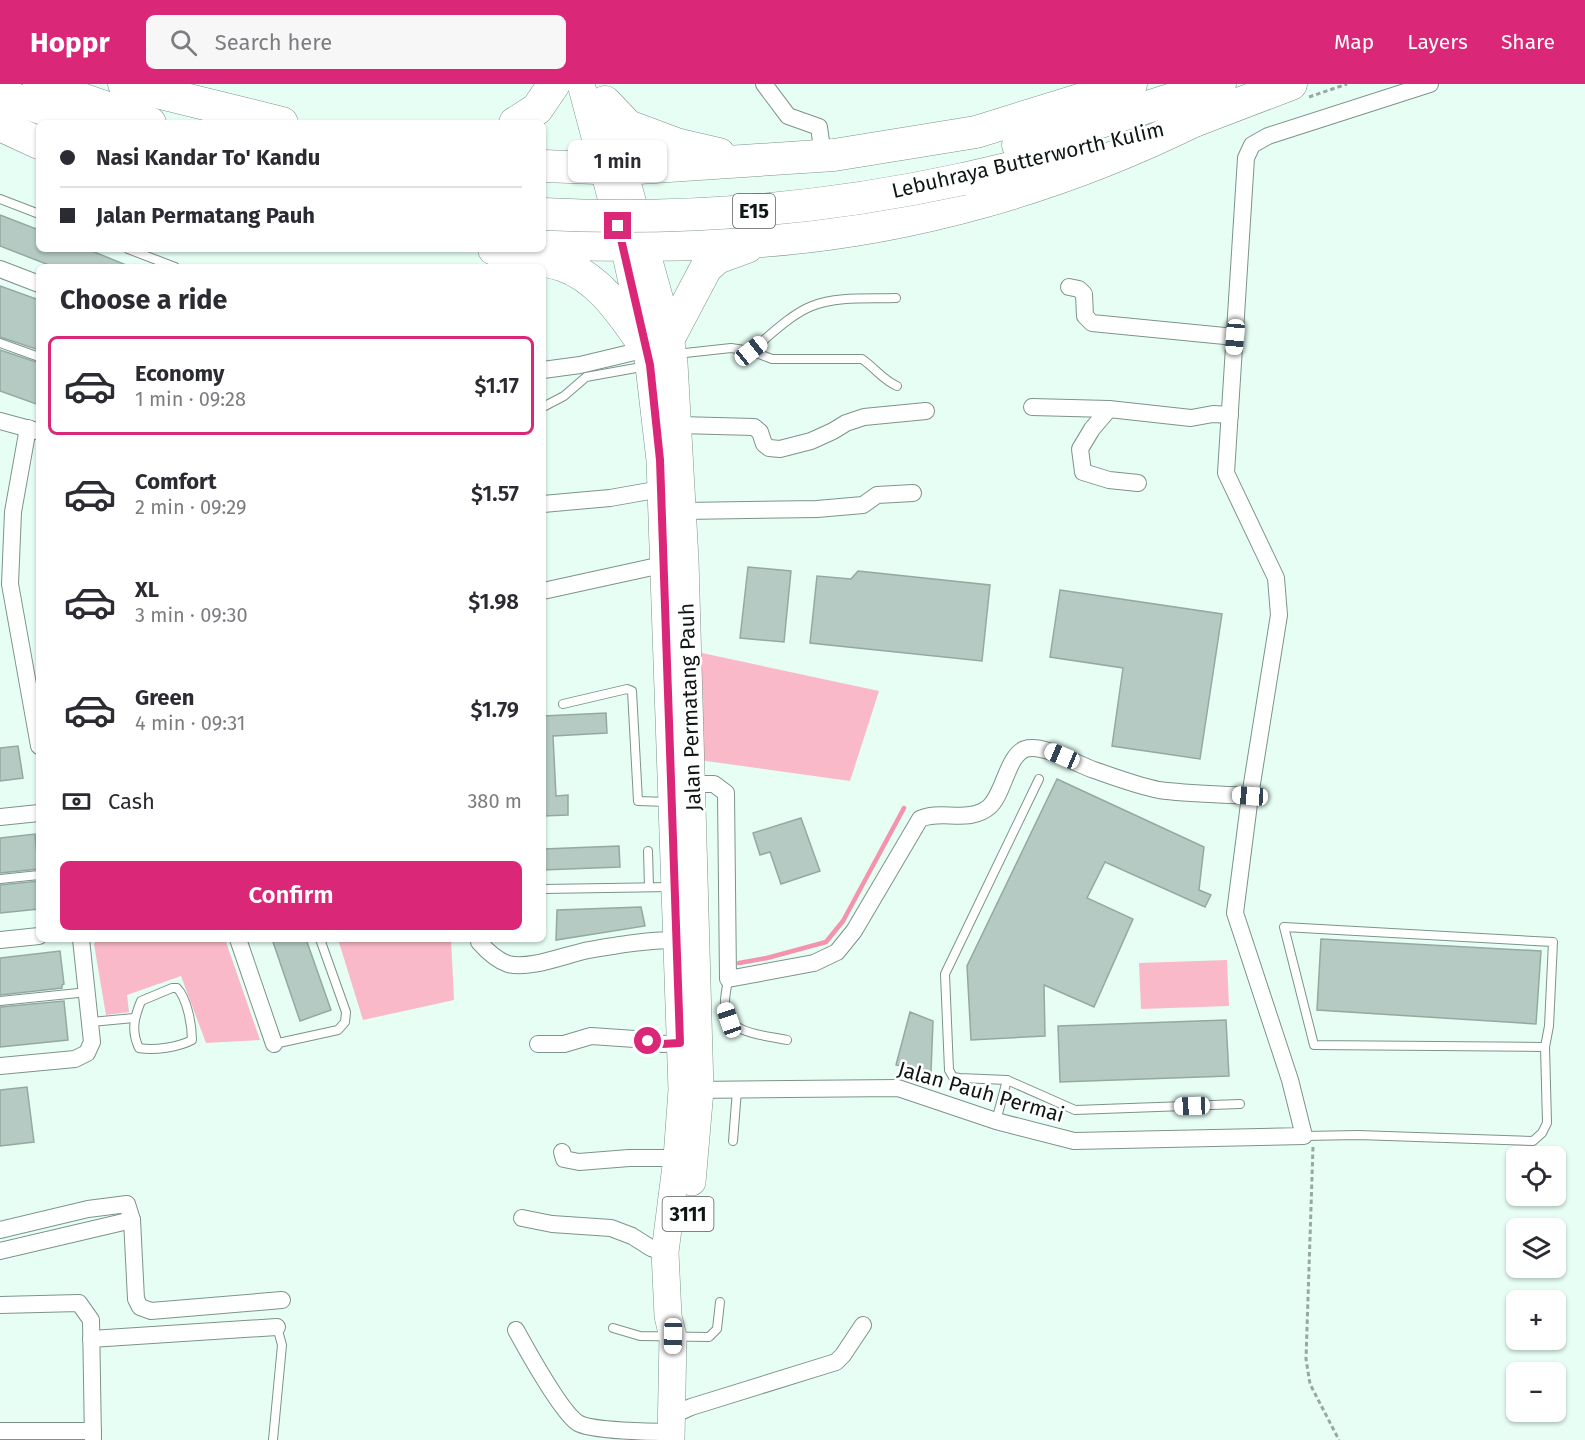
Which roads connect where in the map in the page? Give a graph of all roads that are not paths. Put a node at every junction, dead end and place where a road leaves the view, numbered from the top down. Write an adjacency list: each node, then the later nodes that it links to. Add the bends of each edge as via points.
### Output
1 (39, 84): 12 (highway)
2 (124, 84): 13 (highway)
3 (554, 84): 14 (highway, via 537,109)
4 (764, 84): 18 (street, via 788,116 819,127)
5 (1131, 84): 18 (highway, via 976,132)
6 (1220, 84): 22 (highway, Lebuhraya Butterworth Kulim / E15)
7 (1291, 84): 15 (highway, Lebuhraya Butterworth Kulim / E15)
8 (1430, 84): 37 (street, via 1268,136 1252,145 1246,158)
9 (595, 90): 19 (highway, via 628,126 708,153); 21 (main road, Jalan Permatang Pauh / 3111)
10 (0, 94): 11 (highway)
11 (77, 120)
12 (140, 120)
13 (270, 120)
14 (520, 120)
15 (1194, 120): 22 (highway, Lebuhraya Butterworth Kulim / E15, via 1083,151); 27 (highway, via 1100,163 964,207 895,223)
16 (0, 125): 17 (highway)
17 (36, 142)
18 (823, 156): 19 (highway)
19 (759, 161): 21 (highway)
20 (546, 166): 21 (highway)
21 (613, 169): 29 (main road, Jalan Permatang Pauh / 3111)
22 (961, 170): 23 (highway, Lebuhraya Butterworth Kulim / E15, via 763,191 643,197); 26 (highway, Lebuhraya Butterworth Kulim / E15, bridge, via 921,188 768,210)
23 (546, 194)
24 (0, 199): 25 (lane)
25 (36, 213)
26 (546, 214)
27 (762, 241): 29 (highway); 39 (highway, via 717,258 706,268)
28 (546, 244): 29 (highway)
29 (634, 245): 39 (main road, Jalan Permatang Pauh / 3111)
30 (136, 252): 32 (lane)
31 (506, 252): 39 (highway, via 564,266 595,284)
32 (167, 264)
33 (0, 269): 34 (street)
34 (36, 283)
35 (1069, 287): 37 (street, via 1084,294 1085,316 1092,323)
36 (896, 298): 40 (lane, via 811,306)
37 (1235, 337): 48 (street)
38 (0, 343): 41 (lane)
39 (660, 351): 40 (lane); 42 (street); 44 (lane, via 586,377); 50 (main road, Jalan Permatang Pauh / 3111); 53 (main road, Jalan Permatang Pauh / 3111)
40 (751, 351): 43 (lane, via 772,359 862,359 884,380)
41 (36, 356)
42 (546, 370)
43 (897, 386)
44 (546, 405)
45 (1032, 407): 46 (street)
46 (1109, 408): 48 (street, via 1191,418); 52 (street, via 1080,449 1083,472)
47 (926, 411): 50 (street, via 864,417 811,441 780,448 764,444 754,427)
48 (1230, 415): 63 (street, via 1226,473 1276,578 1280,615)
49 (0, 421): 51 (street)
50 (679, 425): 56 (main road, Jalan Permatang Pauh / 3111)
51 (34, 430): 60 (street, via 13,512 10,585)
52 (1138, 483)
53 (661, 489): 55 (street); 57 (main road, Jalan Permatang Pauh / 3111)
54 (913, 493): 56 (street, via 877,495 863,505 817,509)
55 (546, 504)
56 (683, 511): 57 (main road, Jalan Permatang Pauh / 3111)
57 (674, 562): 58 (street); 62 (main road, Jalan Permatang Pauh / 3111)
58 (546, 590)
59 (563, 704): 62 (lane, via 632,691 638,801)
60 (36, 724)
61 (1039, 779): 90 (lane, via 945,974 949,1071 953,1077)
62 (678, 790): 69 (main road, Jalan Permatang Pauh / 3111); 77 (main road, Jalan Permatang Pauh / 3111); 78 (street, via 714,784 726,793)
63 (1250, 796): 79 (street, via 1158,790 1093,770 1046,750 1025,749 1015,757 989,807 974,814 929,815 920,819 854,932 837,952 814,963); 95 (street, via 1235,913 1290,1080)
64 (36, 816): 65 (street)
65 (0, 817)
66 (648, 851): 69 (lane)
67 (36, 875): 68 (lane)
68 (0, 879)
69 (662, 887): 70 (lane); 77 (main road, Jalan Permatang Pauh / 3111)
70 (546, 889)
71 (36, 936): 72 (street)
72 (0, 940)
73 (81, 942): 80 (street)
74 (239, 942): 86 (street)
75 (321, 942): 86 (lane, via 346,1012 345,1022 338,1030)
76 (479, 942): 77 (street, via 489,954 508,964 525,965 655,940)
77 (686, 943): 78 (street); 85 (main road, Jalan Permatang Pauh / 3111); 91 (main road, Jalan Permatang Pauh / 3111)
78 (727, 944): 79 (street)
79 (728, 979): 84 (lane, via 725,1007 729,1020 738,1029)
80 (88, 992): 81 (lane); 83 (street)
81 (0, 1001)
82 (134, 1018): 82 (lane, via 141,1002 177,988 192,1040 139,1048 134,1037); 83 (lane)
83 (91, 1022): 89 (street, via 92,1042 87,1053 75,1059)
84 (787, 1040)
85 (680, 1043): 87 (street, via 591,1036 564,1044); 91 (main road, Jalan Permatang Pauh / 3111)
86 (274, 1044)
87 (538, 1044)
88 (1545, 1047): 88 (lane, via 1553,942 1284,927 1314,1045); 95 (lane, via 1547,1123 1533,1141)
89 (0, 1066)
90 (1007, 1080): 93 (lane, via 1075,1110); 94 (lane)
91 (691, 1090): 92 (street, Jalan Pauh Permai); 98 (main road, Jalan Permatang Pauh / 3111); 111 (main road, Jalan Permatang Pauh / 3111, via 697,1141 683,1252 682,1318)
92 (736, 1090): 94 (street, Jalan Pauh Permai, via 898,1088); 96 (lane)
93 (1239, 1104)
94 (996, 1121): 95 (street, Jalan Pauh Permai, via 1074,1141)
95 (1304, 1136)
96 (733, 1141)
97 (562, 1152): 98 (street, via 564,1159 579,1162)
98 (676, 1158): 103 (main road, Jalan Permatang Pauh / 3111)
99 (522, 1218): 103 (street, via 611,1228)
100 (132, 1220): 101 (street, via 127,1204); 102 (street); 104 (street, via 136,1299 140,1307 151,1311)
101 (0, 1230)
102 (0, 1251)
103 (665, 1252): 111 (main road, Jalan Permatang Pauh / 3111, via 668,1316)
104 (282, 1300)
105 (720, 1302): 111 (lane, via 717,1329 709,1337)
106 (0, 1305): 112 (street, via 79,1304 91,1320)
107 (863, 1324): 113 (street, via 836,1362 691,1407)
108 (277, 1327): 112 (street); 116 (lane, via 282,1345)
109 (613, 1328): 111 (lane, via 640,1336)
110 (516, 1330): 113 (street, via 567,1412 579,1424 628,1431)
111 (673, 1336): 113 (main road, Jalan Permatang Pauh / 3111)
112 (92, 1339): 115 (street)
113 (671, 1430)
114 (0, 1431): 115 (street)
115 (93, 1436)
116 (273, 1440)

